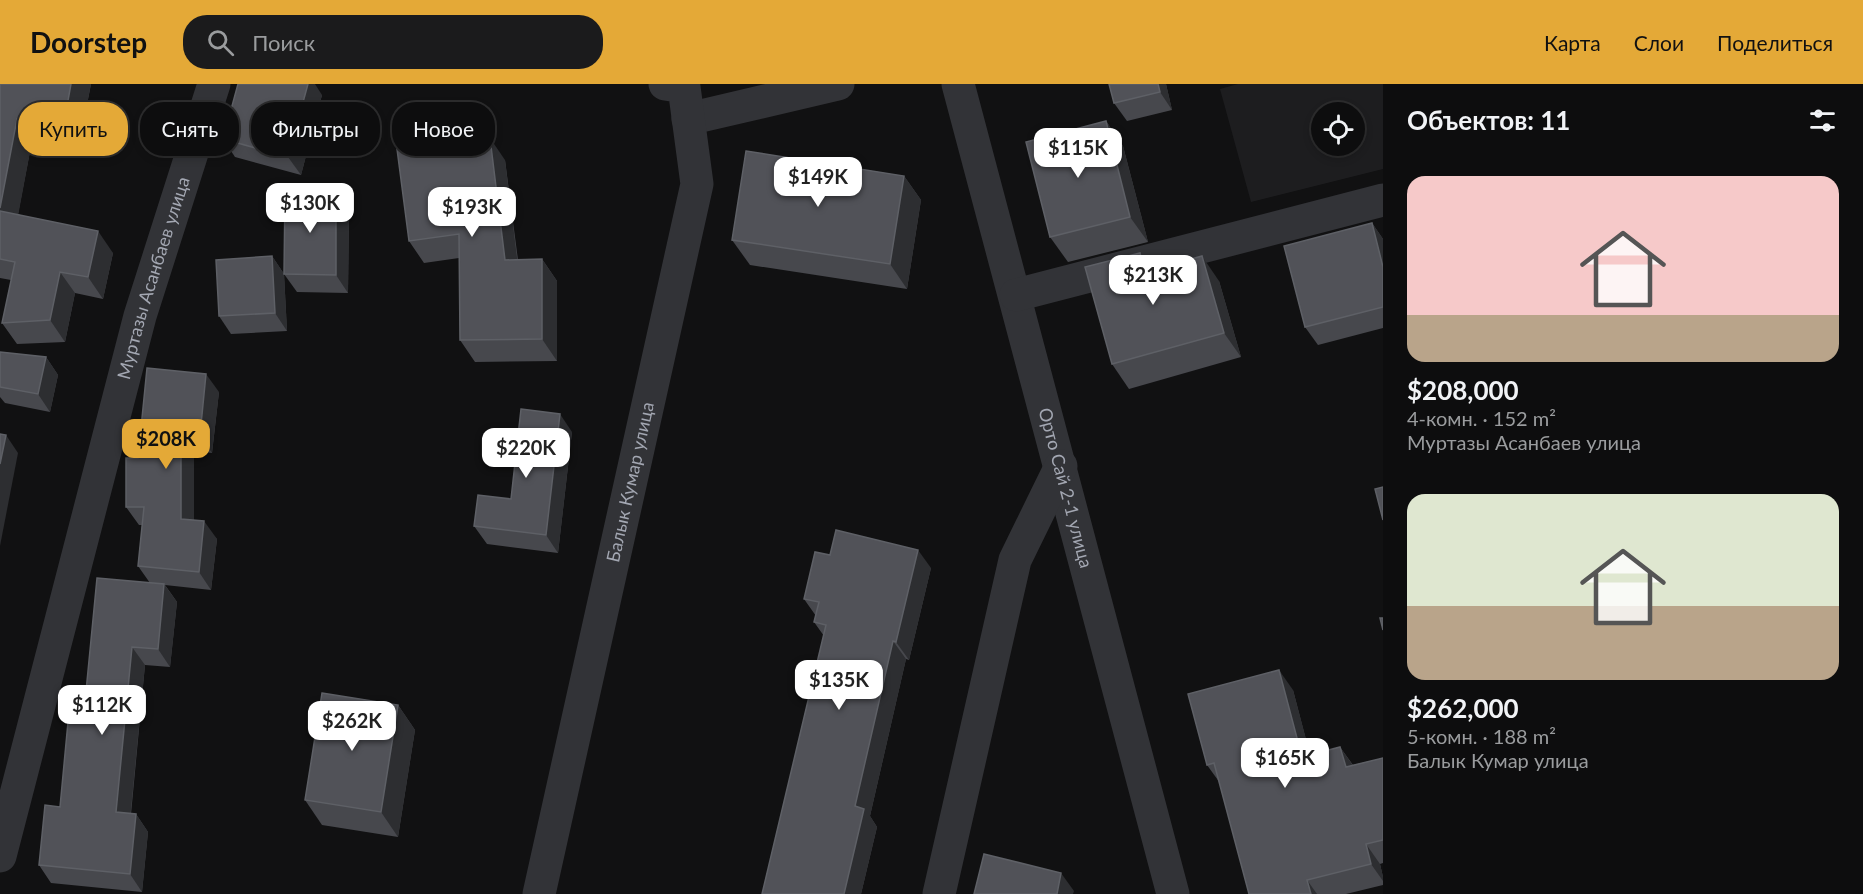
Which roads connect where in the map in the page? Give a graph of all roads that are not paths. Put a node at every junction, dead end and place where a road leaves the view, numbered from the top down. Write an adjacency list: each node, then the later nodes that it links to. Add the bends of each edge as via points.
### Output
1 (214, 84): 9 (street, Муртазы Асанбаев улица, via 140,316)
2 (838, 84): 5 (street)
3 (958, 84): 7 (street, Орто Сай 2-1 улица)
4 (682, 85): 5 (street, Балык Кумар улица)
5 (688, 119): 10 (street, Балык Кумар улица, via 696,184)
6 (1383, 200): 7 (street)
7 (1016, 295): 8 (street, Орто Сай 2-1 улица)
8 (1061, 466): 11 (street, via 1015,560); 12 (street, Орто Сай 2-1 улица)
9 (0, 856)
10 (539, 894)
11 (939, 894)
12 (1173, 894)

